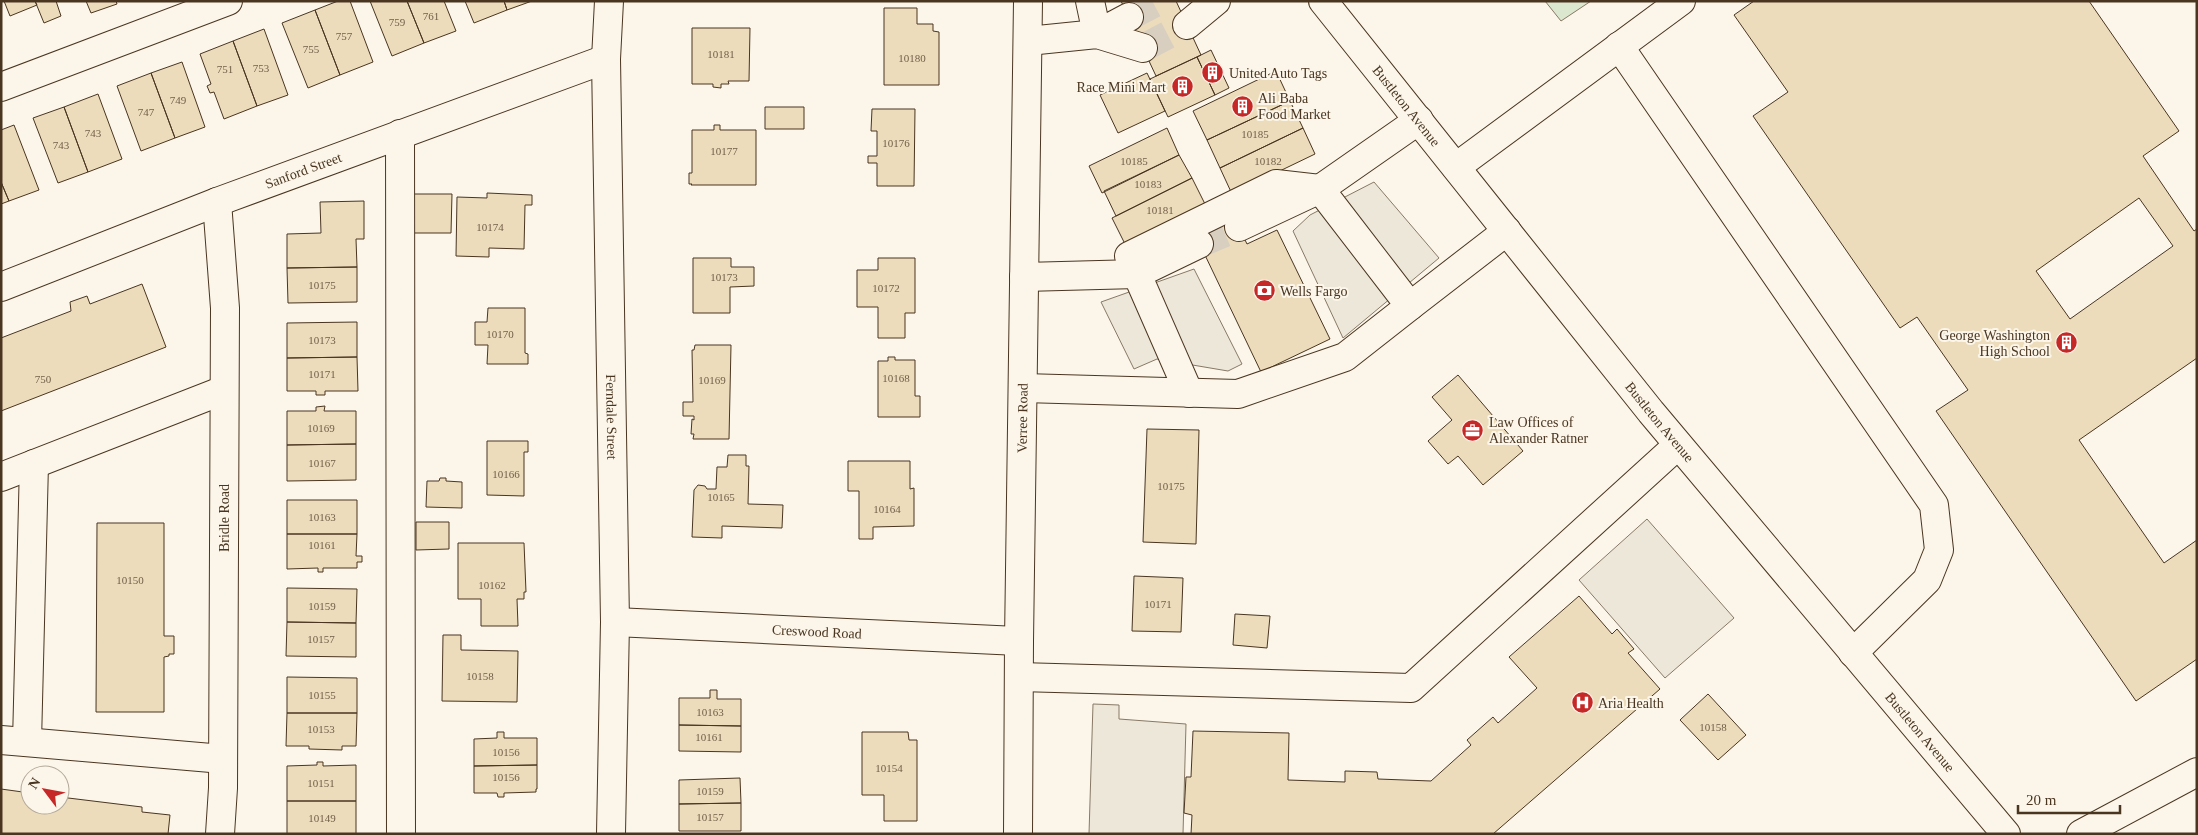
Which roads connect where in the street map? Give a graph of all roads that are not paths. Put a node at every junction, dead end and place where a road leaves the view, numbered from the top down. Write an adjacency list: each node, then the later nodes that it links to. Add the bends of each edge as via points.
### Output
1 (228, 1): 15 (street)
2 (609, 1): 14 (street, Ferndale Street)
3 (1028, 1): 11 (street, Verree Road)
4 (1090, 1): 10 (street)
5 (1216, 1): 9 (street)
6 (1323, 1): 16 (street, Bustleton Avenue)
7 (1681, 1): 12 (street)
8 (1129, 17): 10 (street)
9 (1187, 25)
10 (1098, 34): 11 (street); 13 (street)
11 (1028, 41): 25 (street, Verree Road)
12 (1619, 46): 18 (street); 36 (street, via 1934,505 1939,550 1928,580)
13 (1143, 48)
14 (606, 58): 17 (street, Sanford Street); 34 (street, Ferndale Street)
15 (1, 88)
16 (1418, 120): 18 (street, Bustleton Avenue); 19 (street)
17 (400, 134): 20 (street, Sanford Street); 42 (street)
18 (1456, 167): 22 (street, Bustleton Avenue)
19 (1320, 189): 21 (street); 24 (street, via 1276,184 1129,256); 27 (street)
20 (216, 202): 26 (street, Sanford Street); 29 (street, Bridle Road, via 225,308)
21 (1239, 227)
22 (1507, 231): 27 (street); 31 (street, Bustleton Avenue)
23 (1200, 244): 24 (street)
24 (1137, 274): 25 (street); 30 (street)
25 (1024, 277): 28 (street, Verree Road)
26 (1, 286)
27 (1410, 306): 30 (street, via 1345,357 1238,394)
28 (1023, 388): 30 (street); 35 (street, Verree Road)
29 (224, 390): 32 (street); 39 (street, Bridle Road)
30 (1189, 393)
31 (1678, 445): 36 (street, Bustleton Avenue); 37 (street, via 1411,688)
32 (34, 464): 33 (street); 38 (street)
33 (1, 477)
34 (614, 622): 35 (street, Creswood Road); 43 (street, Ferndale Street)
35 (1019, 641): 37 (street, Verree Road)
36 (1853, 652): 45 (street, Bustleton Avenue)
37 (1019, 677): 44 (street, Verree Road)
38 (14, 741): 39 (street)
39 (223, 759): 41 (street, Bridle Road)
40 (2197, 772): 46 (street)
41 (220, 834)
42 (400, 834)
43 (611, 834)
44 (1018, 834)
45 (2006, 834)
46 (2080, 834)

